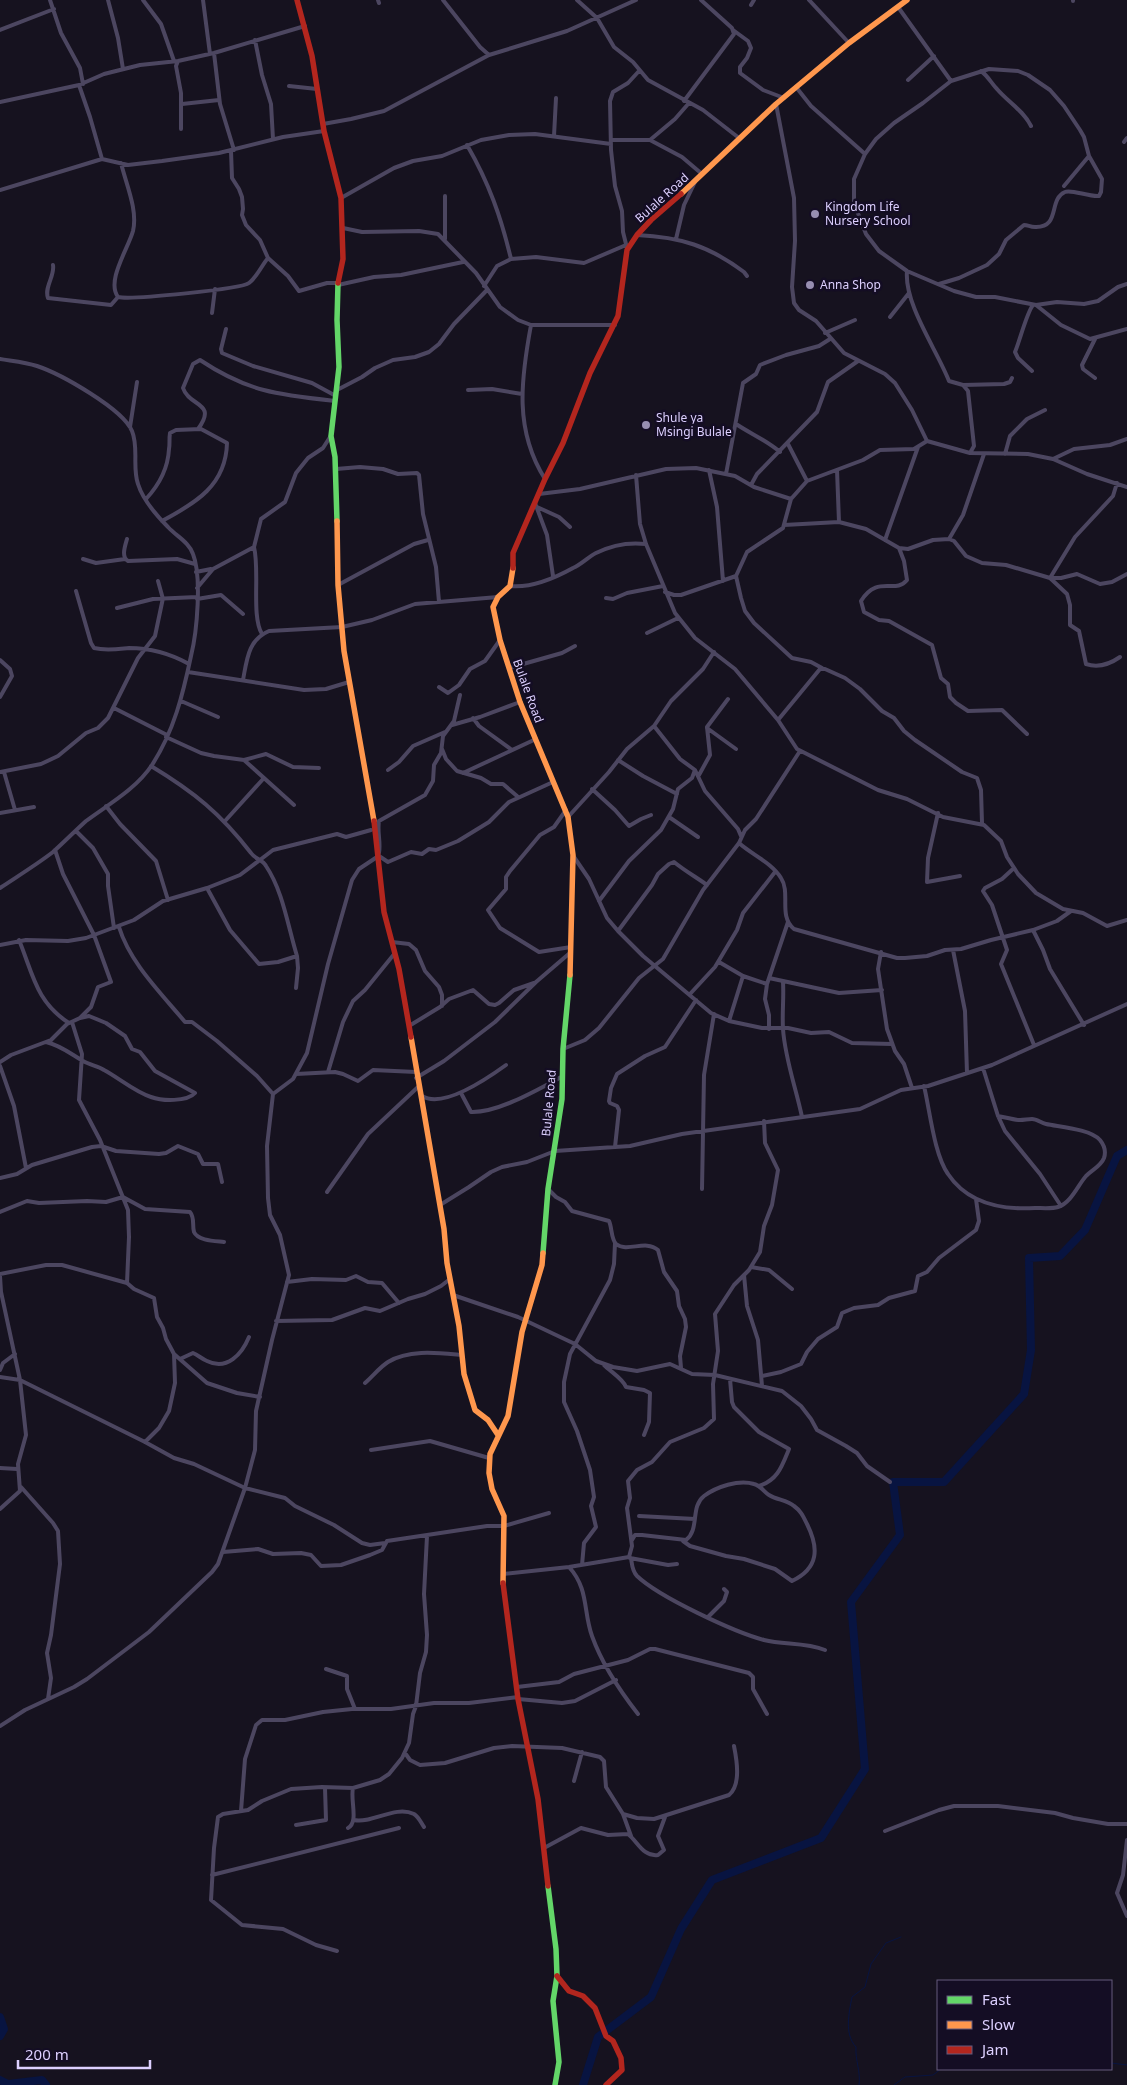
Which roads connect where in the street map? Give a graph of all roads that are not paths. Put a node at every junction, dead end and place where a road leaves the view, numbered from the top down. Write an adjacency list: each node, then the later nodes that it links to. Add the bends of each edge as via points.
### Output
1 (50, 0): 15 (street)
2 (108, 0): 26 (street)
3 (143, 0): 25 (street, via 160,24)
4 (203, 0): 22 (street)
5 (296, 0): 17 (street)
6 (443, 0): 23 (street)
7 (577, 0): 16 (street)
8 (636, 0): 16 (street)
9 (701, 0): 19 (street)
10 (754, 0): 13 (street)
11 (809, 0): 21 (street)
12 (907, 0): 14 (street, Bulale Road)
13 (751, 5)
14 (898, 7): 21 (street, Bulale Road); 24 (street)
15 (54, 9): 18 (street); 31 (street, via 61,33 80,68)
16 (596, 18): 23 (street, via 554,36); 27 (street, via 610,42)
17 (305, 26): 20 (street); 34 (street)
18 (0, 30)
19 (733, 30): 36 (street, via 748,40 751,48 740,73 763,90); 38 (street, via 725,48)
20 (255, 40): 22 (street); 50 (street, via 271,104)
21 (849, 43): 33 (street, Bulale Road)
22 (212, 53): 25 (street); 37 (street)
23 (489, 56): 43 (street, via 384,110)
24 (934, 56): 29 (street); 30 (street)
25 (176, 61): 26 (street); 41 (street)
26 (123, 69): 31 (street)
27 (639, 71): 38 (street); 52 (street, via 611,95)
28 (981, 71): 30 (street); 44 (street, via 1021,110); 57 (street, via 1018,71 1050,90 1080,130)
29 (908, 80)
30 (951, 81): 56 (street, via 894,123)
31 (81, 84): 39 (street); 58 (street)
32 (289, 86): 34 (street)
33 (796, 87): 36 (street, Bulale Road); 56 (street)
34 (317, 89): 43 (street)
35 (556, 98): 47 (street)
36 (784, 98): 42 (street, Bulale Road)
37 (219, 100): 41 (street); 55 (street)
38 (684, 101): 40 (street)
39 (0, 102)
40 (688, 103): 48 (street, via 715,117); 51 (street)
41 (182, 104): 45 (street)
42 (776, 104): 48 (street, Bulale Road); 94 (street, via 794,198 792,294 799,310 816,321)
43 (323, 124): 46 (street)
44 (1032, 126)
45 (181, 130)
46 (324, 131): 50 (street); 65 (street)
47 (554, 136): 52 (street); 54 (street, via 509,135)
48 (739, 138): 60 (street, Bulale Road)
49 (1127, 138): 53 (street)
50 (273, 139): 55 (street)
51 (650, 140): 52 (street); 60 (street, via 671,150)
52 (611, 142): 70 (street, via 614,186 622,211)
53 (1124, 142)
54 (467, 145): 65 (street, via 442,156 394,168); 72 (street, via 496,203)
55 (232, 151): 59 (street, via 134,165); 71 (street, via 232,178 242,197 243,218 249,230 260,240)
56 (865, 154): 75 (street, via 854,179 854,203 872,244)
57 (1089, 156): 62 (street); 78 (street, via 1102,179 1099,196 1063,192 1047,224 1035,228 1024,225 1006,240 999,254 987,265)
58 (102, 159): 59 (street); 63 (street)
59 (120, 163): 83 (street, via 134,221 116,277)
60 (702, 174): 61 (street, Bulale Road)
61 (696, 181): 67 (street, Bulale Road); 69 (street, via 684,205)
62 (1064, 186)
63 (0, 190)
64 (445, 196): 68 (street)
65 (341, 198): 66 (street)
66 (343, 228): 68 (street, via 362,232 430,232); 77 (street)
67 (637, 235): 69 (street); 70 (street, Bulale Road)
68 (445, 239): 73 (street)
69 (676, 239): 76 (street, via 714,251)
70 (627, 248): 72 (street, via 584,263 536,257); 91 (street, Bulale Road)
71 (268, 258): 77 (street, via 299,291 327,283); 81 (street, via 249,283)
72 (511, 259): 80 (street, via 497,266)
73 (463, 262): 77 (street); 80 (street)
74 (53, 265): 83 (street, via 48,298 111,305)
75 (907, 271): 78 (street); 82 (street)
76 (747, 276)
77 (338, 284): 106 (street)
78 (939, 284): 84 (street, via 976,297 995,297)
79 (1127, 284): 85 (street, via 1098,301)
80 (486, 288): 90 (street, via 511,316); 106 (street, via 429,352 375,368)
81 (214, 289): 83 (street); 87 (street)
82 (909, 293): 88 (street); 103 (street, via 949,381)
83 (118, 297)
84 (1027, 304): 85 (street); 86 (street)
85 (1035, 305): 86 (street); 96 (street, via 1065,327)
86 (1029, 310): 99 (street, via 1015,354)
87 (212, 313)
88 (890, 317)
89 (855, 320): 94 (street)
90 (531, 325): 91 (street); 105 (street, via 523,367)
91 (615, 325): 126 (street, Bulale Road, via 590,373 563,443)
92 (226, 329): 106 (street, via 222,353 253,366 312,383)
93 (1127, 329): 96 (street)
94 (825, 333): 95 (street)
95 (830, 339): 98 (street); 108 (street, via 819,346 760,365 756,374 742,385)
96 (1095, 339): 101 (street, via 1082,366)
97 (0, 360): 109 (street, via 28,363 53,373 107,404)
98 (858, 361): 113 (street, via 885,374 895,383); 114 (street, via 828,382 817,412)
99 (1032, 371)
100 (1012, 378): 103 (street, via 1004,384)
101 (1096, 378)
102 (137, 382): 109 (street)
103 (963, 385): 117 (street, via 968,392 970,407 974,446)
104 (468, 390): 105 (street, via 492,389)
105 (522, 394): 126 (street, via 528,446)
106 (336, 396): 110 (street, via 280,395 224,376 200,360 193,364 183,384 185,394 205,412); 111 (street)
107 (1046, 410): 119 (street, via 1027,419 1010,436)
108 (736, 424): 116 (street, via 766,440); 124 (street)
109 (130, 427): 132 (street, via 137,483)
110 (198, 429): 132 (street, via 170,433 164,470); 135 (street, via 227,443 221,472 216,483 196,500)
111 (331, 436): 121 (street); 144 (street, via 296,473 285,502 261,519)
112 (1127, 439): 120 (street, via 1110,445 1074,449)
113 (927, 441): 115 (street); 117 (street)
114 (788, 444): 116 (street); 127 (street)
115 (918, 448): 123 (street, via 880,450); 142 (street)
116 (780, 452): 129 (street)
117 (970, 453): 118 (street)
118 (984, 454): 119 (street); 140 (street, via 963,514)
119 (1005, 454): 120 (street)
120 (1053, 459): 128 (street)
121 (336, 469): 141 (street, via 360,467 398,474 417,473 421,481); 157 (street)
122 (709, 470): 124 (street); 125 (street, via 666,469); 155 (street, via 717,507)
123 (837, 470): 127 (street); 136 (street)
124 (726, 474): 129 (street)
125 (636, 475): 131 (street); 143 (street, via 640,524)
126 (545, 479): 131 (street, Bulale Road)
127 (807, 481): 133 (street)
128 (1117, 483): 130 (street); 154 (street, via 1113,496 1074,539)
129 (750, 485): 133 (street)
130 (1127, 487)
131 (539, 494): 134 (street, Bulale Road)
132 (146, 499): 135 (street)
133 (791, 499): 137 (street)
134 (536, 505): 138 (street); 152 (street, via 548,542); 158 (street, Bulale Road, via 514,553)
135 (162, 521): 148 (street, via 189,546)
136 (839, 522): 137 (street); 142 (street, via 866,529)
137 (784, 525): 153 (street, via 747,552)
138 (570, 527)
139 (127, 539): 147 (street)
140 (949, 539): 145 (street, via 933,540 908,549); 154 (street, via 976,561 1006,565)
141 (428, 540): 157 (street, via 414,544); 167 (street, via 436,567)
142 (884, 540): 145 (street)
143 (646, 544): 152 (street, via 626,543 602,550 575,568); 159 (street)
144 (254, 547): 149 (street); 173 (street, via 258,622)
145 (899, 548): 200 (street, via 906,582 874,588 861,601 864,612 889,621 932,645 941,678 948,684 951,698 960,708 968,711 1002,710)
146 (83, 559): 147 (street, via 96,563)
147 (125, 559): 148 (street, via 132,562 177,559)
148 (195, 564): 150 (street)
149 (213, 569): 150 (street); 160 (street)
150 (196, 572): 160 (street)
151 (1127, 574): 154 (street, via 1100,584 1079,574)
152 (553, 576): 158 (street, via 526,586)
153 (736, 576): 155 (street); 182 (street, via 743,604 754,623 792,659 812,662)
154 (1050, 578): 178 (street, via 1067,594 1070,625 1079,631 1086,664 1108,664)
155 (723, 580): 162 (street, via 681,595)
156 (158, 581): 164 (street)
157 (338, 585): 171 (street)
158 (510, 586): 163 (street)
159 (663, 586): 162 (street); 166 (street)
160 (197, 588): 165 (street)
161 (76, 592): 176 (street, via 94,648)
162 (666, 592): 170 (street)
163 (498, 597): 167 (street); 174 (street, Bulale Road, via 493,607)
164 (163, 598): 165 (street); 168 (street); 176 (street, via 155,636)
165 (197, 598): 169 (street, via 220,595); 180 (street)
166 (606, 598)
167 (439, 602): 171 (street, via 410,605 372,620)
168 (117, 608)
169 (243, 614)
170 (678, 618): 172 (street); 177 (street)
171 (342, 627): 173 (street, via 276,629); 185 (street)
172 (647, 633)
173 (262, 634): 184 (street, via 251,645)
174 (500, 640): 181 (street, Bulale Road); 186 (street, via 485,660 470,669 453,690 448,693)
175 (575, 646): 181 (street, via 562,653)
176 (145, 650): 180 (street, via 174,656); 192 (street)
177 (714, 652): 195 (street, via 731,665); 197 (street, via 703,669 671,701)
178 (1120, 657)
179 (0, 660): 188 (street, via 10,669 12,676)
180 (190, 664): 183 (street)
181 (509, 668): 191 (street, Bulale Road)
182 (822, 668): 195 (street); 232 (street, via 854,684 915,740 962,772 977,778 981,790)
183 (188, 672): 184 (street); 190 (street)
184 (243, 680): 185 (street, via 314,690)
185 (349, 682): 240 (street, via 368,778)
186 (439, 687)
187 (460, 695): 196 (street)
188 (0, 697)
189 (728, 699): 198 (street)
190 (181, 701): 193 (street); 201 (street)
191 (520, 702): 194 (street); 202 (street, Bulale Road)
192 (114, 708): 201 (street); 213 (street, via 104,723 58,756 41,764)
193 (218, 717)
194 (473, 718): 196 (street); 205 (street)
195 (778, 720): 206 (street)
196 (452, 725): 199 (street)
197 (654, 726): 208 (street, via 631,744); 212 (street, via 680,759)
198 (707, 728): 204 (street); 215 (street, via 710,754)
199 (445, 732): 203 (street); 211 (street, via 412,746)
200 (1027, 734)
201 (167, 736): 207 (street, via 205,754); 209 (street)
202 (536, 739): 205 (street); 217 (street, Bulale Road)
203 (442, 749): 214 (street, via 450,764); 240 (street, via 434,765 434,782 425,795 379,821)
204 (736, 749)
205 (512, 750): 214 (street)
206 (800, 751): 227 (street, via 869,787 907,798); 236 (street)
207 (244, 760): 210 (street, via 266,754 287,766); 216 (street)
208 (618, 760): 218 (street); 219 (street)
209 (151, 766): 222 (street, via 138,782); 231 (street, via 187,788)
210 (319, 768)
211 (388, 770)
212 (695, 770): 215 (street); 219 (street, via 692,778)
213 (2, 772): 224 (street)
214 (461, 773): 220 (street, via 491,784 503,784)
215 (699, 775): 236 (street, via 703,788 737,827)
216 (264, 778): 221 (street); 231 (street)
217 (553, 782): 220 (street); 225 (street, Bulale Road)
218 (592, 789): 228 (street, via 630,826); 229 (street)
219 (676, 794): 230 (street)
220 (517, 796): 240 (street, via 489,822 457,842 422,854 412,852 388,862)
221 (294, 805)
222 (106, 806): 234 (street); 248 (street, via 156,861)
223 (34, 807): 224 (street)
224 (15, 810): 226 (street)
225 (566, 810): 229 (street, Bulale Road); 262 (street, via 554,827 539,836 510,871 506,877 506,889 488,910 500,928 539,952)
226 (0, 813)
227 (938, 813): 232 (street); 244 (street, via 926,881)
228 (651, 816)
229 (568, 817): 239 (street, Bulale Road)
230 (669, 818): 235 (street); 249 (street, via 629,861)
231 (225, 821): 241 (street)
232 (982, 824): 242 (street, via 1001,841)
233 (371, 830): 241 (street, via 346,837 339,834 323,837 273,850)
234 (76, 831): 238 (street); 254 (street, via 93,848 108,874)
235 (698, 837)
236 (741, 837): 237 (street)
237 (739, 843): 243 (street); 245 (street)
238 (55, 850): 246 (street, via 22,876); 257 (street, via 63,874)
239 (573, 855): 249 (street); 262 (street, Bulale Road)
240 (378, 856): 260 (street); 299 (street, via 361,867 352,880 328,964 313,1035 305,1060)
241 (258, 860): 247 (street, via 240,875); 266 (street, via 266,865 276,887)
242 (1014, 868): 250 (street, via 1036,893); 258 (street, via 983,890 992,905)
243 (775, 872): 252 (street, via 784,886); 267 (street, via 744,913)
244 (960, 876)
245 (707, 885): 256 (street, via 671,862 658,874); 268 (street, via 663,959)
246 (0, 888)
247 (207, 888): 248 (street); 266 (street, via 228,926 258,963)
248 (168, 900): 253 (street)
249 (599, 901): 256 (street)
250 (1071, 911): 251 (street, via 1083,913 1108,926); 255 (street, via 1057,921)
251 (1127, 920)
252 (788, 922): 264 (street, via 800,931); 270 (street)
253 (119, 927): 254 (street); 306 (street, via 142,969 185,1022 193,1022 217,1041)
254 (114, 928): 257 (street)
255 (1033, 930): 258 (street); 284 (street, via 1050,969)
256 (618, 931): 268 (street)
257 (94, 935): 259 (street, via 77,940); 281 (street, via 111,982 97,988 91,1007)
258 (1002, 938): 263 (street); 290 (street, via 1007,951 1001,962)
259 (19, 940): 261 (street); 283 (street, via 42,997 52,1011)
260 (390, 941): 265 (street); 279 (street, via 409,944 416,950 425,970 439,987)
261 (0, 945)
262 (571, 949): 271 (street); 291 (street, Bulale Road)
263 (953, 950): 264 (street, via 901,958); 298 (street, via 965,1011)
264 (881, 952): 275 (street, via 878,969)
265 (394, 953): 285 (street); 297 (street, via 353,1001)
266 (297, 956): 274 (street)
267 (719, 962): 269 (street); 276 (street)
268 (654, 965): 276 (street); 291 (street, via 622,998 600,1028 585,1040)
269 (743, 976): 273 (street); 282 (street)
270 (769, 978): 272 (street); 273 (street)
271 (536, 982): 279 (street, via 514,990 497,1004 489,1004 473,990 449,999); 300 (street, via 499,1019 444,1061)
272 (782, 982): 275 (street, via 839,993); 286 (street)
273 (767, 984): 287 (street, via 765,1000)
274 (296, 988)
275 (882, 990): 289 (street)
276 (690, 994): 277 (street)
277 (696, 1000): 280 (street); 313 (street, via 665,1047 636,1061 614,1078 609,1101 619,1110)
278 (1127, 1004): 284 (street)
279 (442, 1006): 285 (street)
280 (714, 1014): 282 (street); 311 (street, via 704,1075)
281 (80, 1018): 283 (street); 292 (street, via 90,1016 120,1032 132,1049 139,1052 156,1071 195,1093 183,1100 151,1097)
282 (728, 1021): 287 (street)
283 (70, 1022): 288 (street); 292 (street)
284 (1084, 1024): 290 (street)
285 (409, 1026): 300 (street)
286 (783, 1029): 287 (street); 289 (street, via 829,1032 852,1043); 309 (street, via 790,1075)
287 (769, 1030)
288 (46, 1042): 292 (street, via 56,1044); 293 (street)
289 (892, 1044): 304 (street)
290 (1034, 1045): 296 (street)
291 (563, 1049): 301 (street, Bulale Road)
292 (81, 1060): 312 (street, via 79,1100)
293 (0, 1062)
294 (506, 1065): 305 (street)
295 (0, 1066): 315 (street, via 14,1106)
296 (983, 1068): 298 (street); 308 (street)
297 (328, 1072): 299 (street); 300 (street, via 358,1081 373,1070)
298 (967, 1073): 302 (street)
299 (296, 1074): 306 (street)
300 (416, 1075): 303 (street)
301 (563, 1076): 305 (street, via 485,1111 471,1112); 314 (street, Bulale Road)
302 (924, 1086): 304 (street); 322 (street, via 943,1166 956,1183)
303 (418, 1087): 307 (street); 320 (street, via 368,1134)
304 (912, 1088): 309 (street, via 860,1109)
305 (461, 1093): 307 (street, via 432,1100)
306 (273, 1094): 332 (street, via 267,1141 267,1192 270,1215 280,1235)
307 (420, 1095): 323 (street)
308 (998, 1116): 324 (street, via 1009,1137); 324 (street, via 1067,1126 1099,1139 1105,1152 1103,1161)
309 (802, 1117): 310 (street)
310 (764, 1121): 311 (street); 328 (street, via 765,1143 778,1170 760,1252)
311 (704, 1130): 313 (street); 319 (street)
312 (101, 1146): 315 (street); 317 (street, via 116,1151 159,1154 180,1146 198,1154 203,1164 218,1165); 321 (street)
313 (614, 1148): 314 (street)
314 (555, 1151): 318 (street, Bulale Road); 323 (street, via 491,1172)
315 (26, 1168): 316 (street)
316 (0, 1178)
317 (222, 1182)
318 (548, 1189): 327 (street, via 573,1212 609,1221); 339 (street, Bulale Road, via 541,1270)
319 (702, 1189)
320 (326, 1192)
321 (123, 1197): 325 (street, via 106,1202 27,1201); 326 (street, via 146,1209 190,1212 196,1235); 333 (street, via 128,1212)
322 (976, 1199): 324 (street, via 1016,1209); 350 (street, via 979,1221 976,1230 918,1276 915,1291 889,1298 878,1305 852,1308 842,1313 837,1327 818,1339 801,1364)
323 (440, 1205): 331 (street)
324 (1061, 1206)
325 (0, 1212)
326 (224, 1242)
327 (616, 1243): 341 (street, via 608,1283); 347 (street, via 629,1246 648,1244 658,1250 664,1272 677,1291 685,1319)
328 (751, 1267): 330 (street); 334 (street, via 769,1270)
329 (0, 1275): 333 (street, via 46,1265 62,1265); 337 (street)
330 (744, 1275): 349 (street, via 715,1314 718,1351); 350 (street)
331 (450, 1279): 335 (street); 336 (street, via 437,1289)
332 (287, 1282): 336 (street, via 346,1280 356,1276 368,1282 382,1283); 338 (street)
333 (127, 1283): 343 (street, via 154,1298 157,1317)
334 (792, 1290)
335 (453, 1294): 339 (street); 344 (street)
336 (399, 1303): 338 (street, via 380,1311 361,1308 332,1320)
337 (2, 1308): 342 (street)
338 (276, 1321): 356 (street)
339 (525, 1321): 341 (street); 357 (street, Bulale Road, via 508,1416)
340 (249, 1337): 345 (street, via 239,1354 226,1363 207,1362 193,1353)
341 (575, 1344): 346 (street); 380 (street, via 568,1362 563,1400 590,1470 594,1497 591,1506 596,1526 584,1543)
342 (16, 1354): 348 (street, via 3,1363); 353 (street)
343 (174, 1354): 345 (street); 359 (street, via 174,1386 169,1410 159,1428)
344 (462, 1355): 354 (street, via 428,1353 398,1358 388,1362); 357 (street, via 473,1405)
345 (180, 1359): 356 (street, via 207,1383)
346 (604, 1364): 347 (street, via 631,1371 670,1364); 358 (street, via 626,1388 650,1393 649,1422)
347 (681, 1368): 349 (street, via 692,1374)
348 (0, 1370)
349 (714, 1375): 352 (street); 374 (street, via 713,1420 699,1430 670,1442 628,1481 630,1498 627,1508)
350 (762, 1376): 355 (street)
351 (0, 1377): 353 (street)
352 (730, 1379): 355 (street); 365 (street, via 733,1406 759,1432 789,1449 773,1480)
353 (20, 1380): 359 (street); 363 (street, via 26,1435)
354 (365, 1384)
355 (762, 1386): 364 (street, via 790,1396 809,1415 817,1430 846,1446)
356 (260, 1397): 367 (street, via 256,1444)
357 (498, 1435): 361 (street, Bulale Road)
358 (644, 1435)
359 (145, 1442): 367 (street, via 174,1458)
360 (371, 1450): 361 (street, via 430,1441)
361 (489, 1458): 372 (street, Bulale Road, via 492,1487 504,1512)
362 (0, 1468): 363 (street)
363 (17, 1468): 366 (street)
364 (890, 1482)
365 (759, 1486): 371 (street, via 720,1487 698,1502); 375 (street, via 769,1495 791,1503 799,1510 813,1534 814,1560 794,1581 775,1570)
366 (21, 1487): 368 (street, via 18,1495); 391 (street, via 58,1532 60,1564 47,1652)
367 (246, 1488): 376 (street, via 285,1498 362,1543); 377 (street)
368 (0, 1509)
369 (549, 1513): 372 (street)
370 (639, 1516): 371 (street)
371 (695, 1520): 375 (street, via 689,1538)
372 (504, 1526): 373 (street); 382 (street, Bulale Road)
373 (427, 1536): 376 (street); 392 (street, via 424,1594 428,1635)
374 (632, 1540): 375 (street, via 636,1535 642,1535); 378 (street)
375 (682, 1541)
376 (385, 1543): 377 (street, via 379,1552 328,1566 320,1566 311,1555 301,1553)
377 (223, 1552): 391 (street, via 212,1572 149,1632 80,1683)
378 (629, 1558): 379 (street); 380 (street); 384 (street, via 637,1576)
379 (678, 1564)
380 (582, 1565): 381 (street)
381 (569, 1567): 382 (street); 386 (street, via 583,1588 591,1633)
382 (503, 1574): 389 (street, Bulale Road)
383 (724, 1589): 384 (street, via 727,1592 724,1602)
384 (708, 1617): 385 (street, via 765,1640)
385 (825, 1650)
386 (607, 1666): 388 (street); 389 (street, via 574,1674 559,1682); 395 (street, via 655,1649 749,1674 753,1677 753,1689)
387 (326, 1669): 393 (street, via 347,1676)
388 (616, 1680): 390 (street, via 575,1701 562,1703); 394 (street)
389 (517, 1687): 390 (street, Bulale Road)
390 (518, 1698): 392 (street); 398 (street, Bulale Road)
391 (48, 1699): 396 (street)
392 (416, 1706): 393 (street); 400 (street, via 412,1714 410,1743)
393 (355, 1709): 404 (street, via 258,1723 245,1758)
394 (638, 1714)
395 (767, 1714)
396 (0, 1726)
397 (734, 1746): 406 (street, via 737,1771 731,1793)
398 (527, 1747): 399 (street, via 558,1747); 400 (street, via 494,1748 447,1762 420,1764 410,1760); 416 (street, Bulale Road)
399 (582, 1752): 401 (street); 405 (street, via 603,1760 606,1787)
400 (405, 1753): 403 (street, via 385,1777)
401 (574, 1781)
402 (325, 1788): 403 (street); 404 (street, via 291,1789); 409 (street, via 326,1820)
403 (353, 1788): 407 (street)
404 (241, 1811): 417 (street, via 218,1817)
405 (623, 1814): 406 (street, via 646,1820); 414 (street)
406 (665, 1817): 414 (street, via 658,1836 664,1850 661,1854 650,1855)
407 (354, 1820): 410 (street, via 406,1813 417,1816); 411 (street)
408 (1127, 1824): 413 (street, via 1108,1824 1055,1813 992,1806 954,1806)
409 (296, 1825)
410 (424, 1827)
411 (348, 1828)
412 (398, 1828): 417 (street)
413 (885, 1831)
414 (630, 1836): 416 (street, via 608,1835 581,1828)
415 (1127, 1840): 418 (street, via 1123,1875 1117,1893)
416 (544, 1848): 420 (street, Bulale Road)
417 (212, 1876): 419 (street, via 211,1900 238,1922 283,1929)
418 (1127, 1916)
419 (337, 1951)
420 (557, 1976): 421 (street, Bulale Road, via 553,2002 559,2062); 422 (street, via 569,1991 583,1996 595,2008 606,2036 613,2041 621,2058 622,2070)
421 (555, 2085)
422 (606, 2085)

